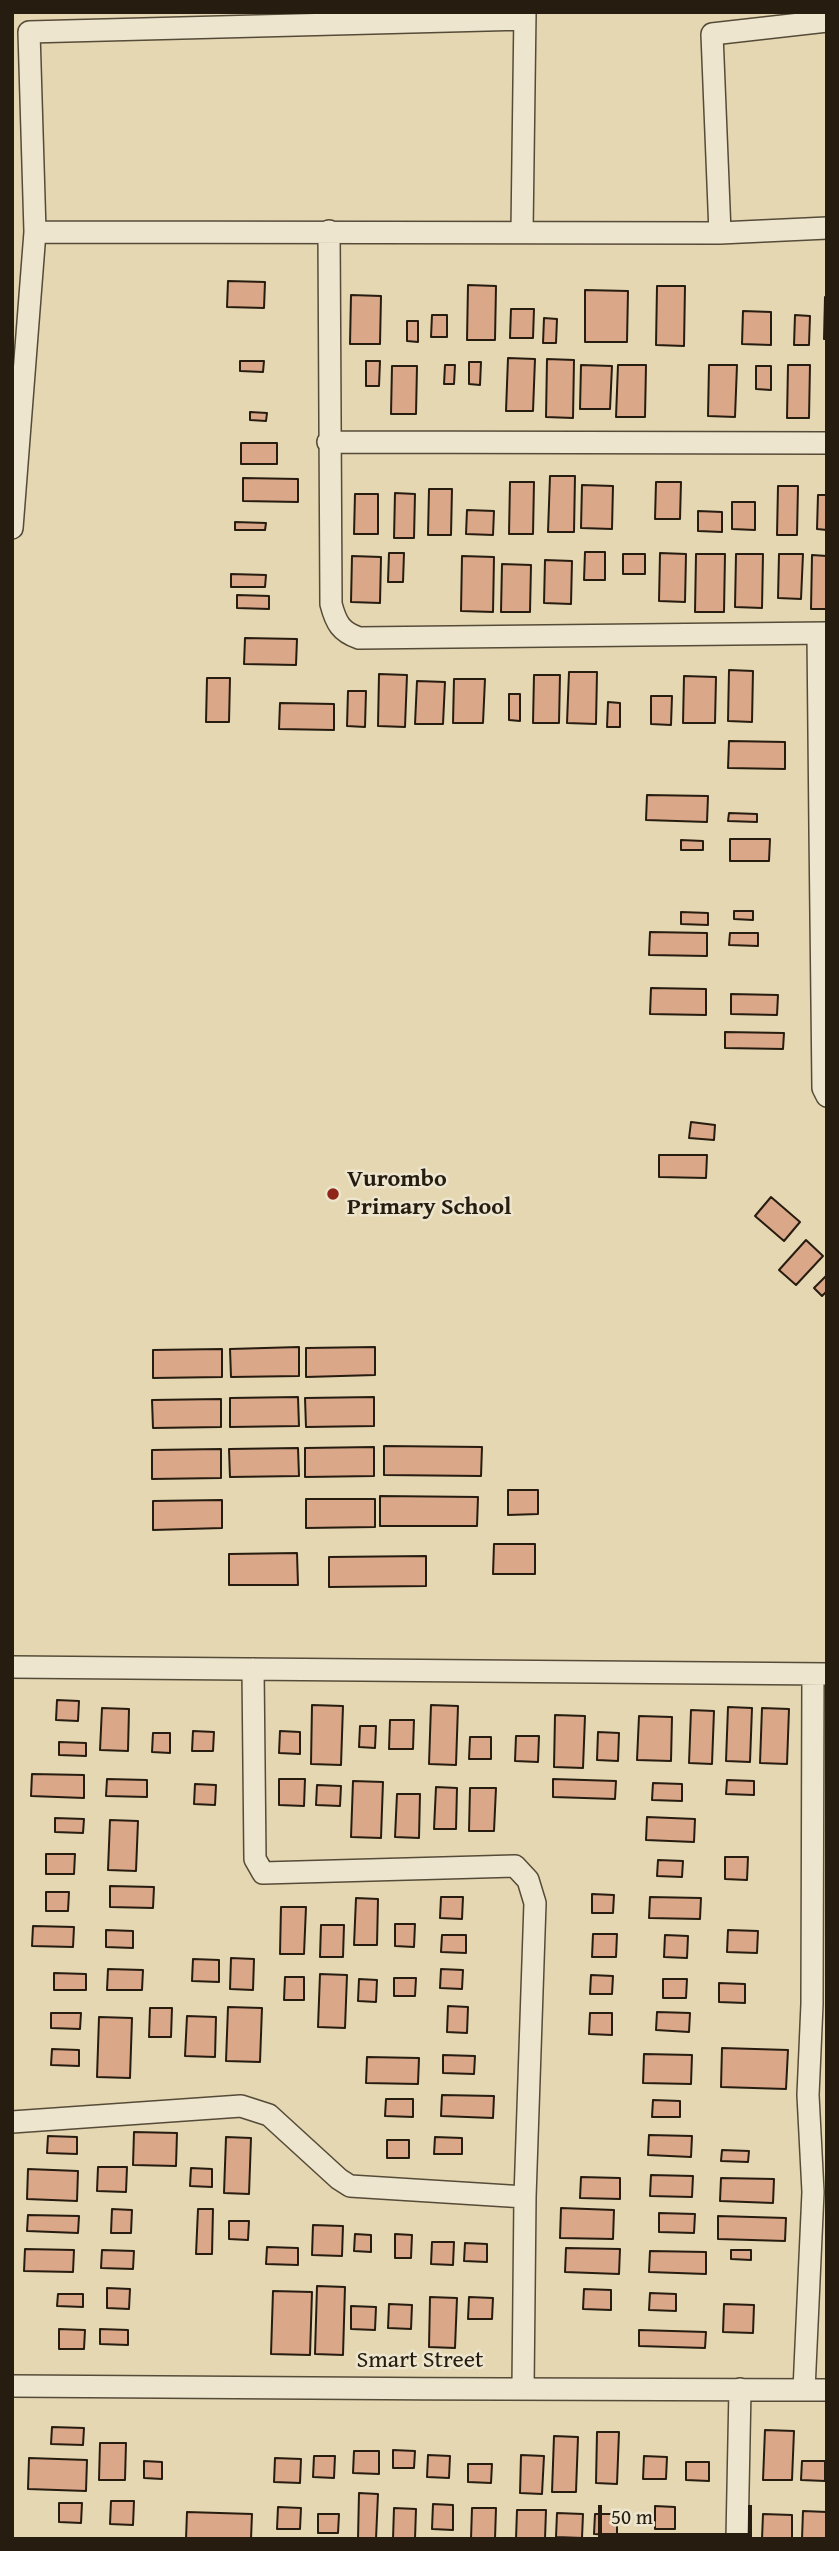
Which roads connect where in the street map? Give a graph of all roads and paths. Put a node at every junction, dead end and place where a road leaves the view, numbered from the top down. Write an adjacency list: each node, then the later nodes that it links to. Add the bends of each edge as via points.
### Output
1 (525, 15): 2 (street); 8 (street)
2 (335, 17): 4 (street)
3 (827, 21): 5 (street)
4 (29, 22): 9 (street)
5 (713, 23): 10 (street)
6 (827, 228): 10 (street)
7 (329, 231): 8 (street); 9 (street); 11 (street)
8 (522, 231): 10 (street)
9 (34, 232): 13 (street)
10 (720, 233)
11 (328, 442): 12 (street); 14 (street, via 331,604 345,633 359,638)
12 (827, 443)
13 (12, 528)
14 (822, 634): 15 (street)
15 (823, 829): 16 (street, via 823,1088)
16 (827, 1096)
17 (12, 1667): 18 (street)
18 (253, 1669): 19 (street); 23 (street, via 256,1859 263,1873 515,1866 528,1880 535,1903)
19 (820, 1674): 20 (street)
20 (820, 2004): 22 (street, via 808,2095)
21 (12, 2122): 23 (street, via 241,2106 269,2115 350,2186)
22 (820, 2192): 27 (street)
23 (525, 2197): 25 (street)
24 (12, 2386): 25 (street, Smart Street)
25 (523, 2388): 26 (street, Smart Street, via 618,2392)
26 (740, 2389): 27 (street, Smart Street); 29 (street)
27 (804, 2390): 28 (street, Smart Street)
28 (827, 2390)
29 (737, 2539)

